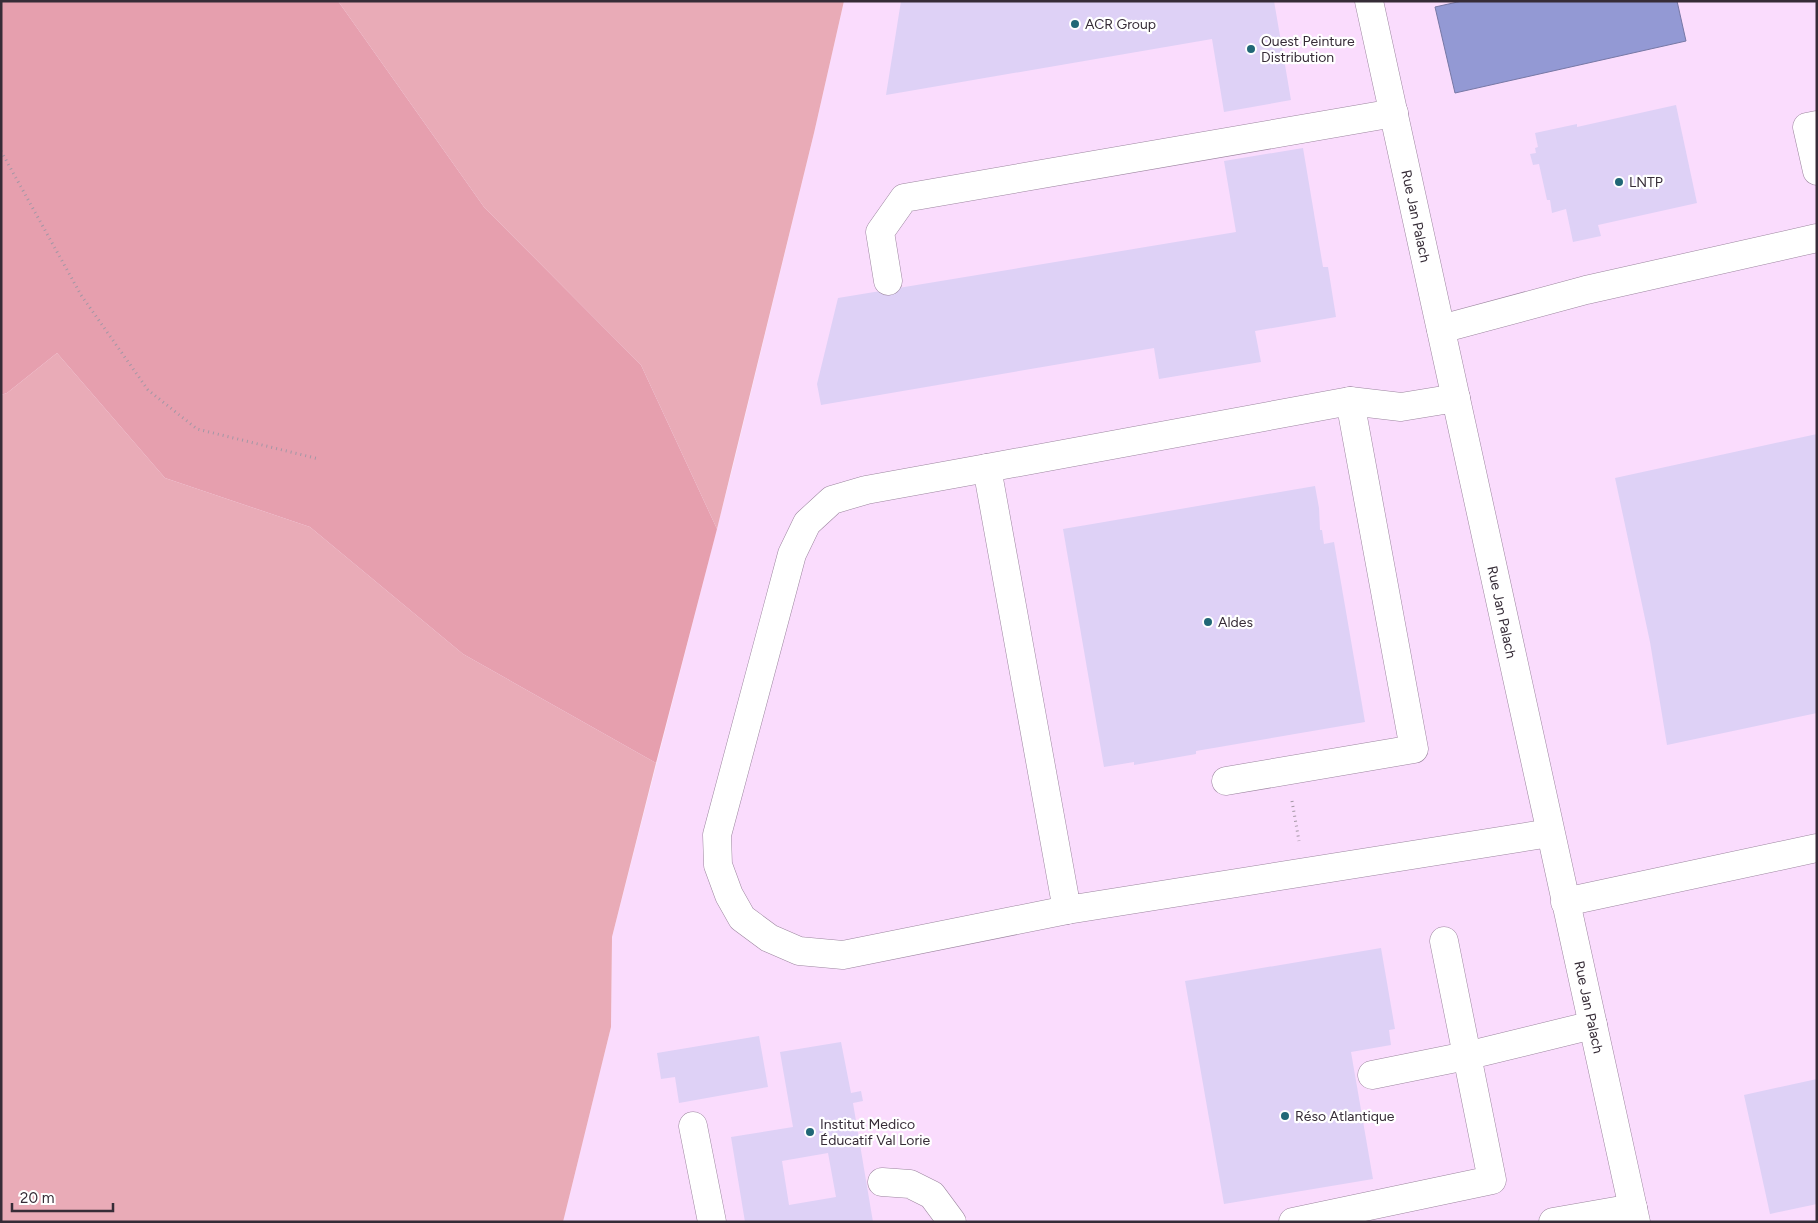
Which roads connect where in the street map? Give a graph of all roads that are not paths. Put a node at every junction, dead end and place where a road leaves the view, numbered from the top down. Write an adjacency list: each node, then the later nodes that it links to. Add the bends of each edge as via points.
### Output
1 (1369, 1): 2 (street, Rue Jan Palach)
2 (1394, 113): 6 (street, via 904,198 880,232); 7 (street, Rue Jan Palach)
3 (1817, 126): 4 (street, via 1807,127)
4 (1817, 171)
5 (1817, 238): 7 (street, via 1586,290)
6 (888, 281)
7 (1441, 329): 8 (street, Rue Jan Palach)
8 (1456, 398): 9 (street, via 1401,407); 12 (street, Rue Jan Palach)
9 (1350, 401): 10 (street); 11 (street, via 1414,749)
10 (987, 468): 15 (street); 15 (street, via 866,490 832,500 807,523 792,554 717,835 718,865 729,896 742,918 769,938 799,952 843,955)
11 (1226, 781)
12 (1550, 833): 14 (street, Rue Jan Palach); 15 (street)
13 (1817, 848): 14 (street)
14 (1565, 902): 17 (street, Rue Jan Palach)
15 (1067, 910)
16 (1444, 941): 18 (street)
17 (1593, 1025): 18 (street); 22 (street, Rue Jan Palach)
18 (1466, 1056): 19 (street); 25 (street, via 1492,1180)
19 (1372, 1075)
20 (693, 1126): 23 (street)
21 (882, 1182): 24 (street, via 910,1184 932,1195)
22 (1634, 1215): 26 (street)
23 (712, 1222)
24 (952, 1222)
25 (1293, 1222)
26 (1553, 1222)

